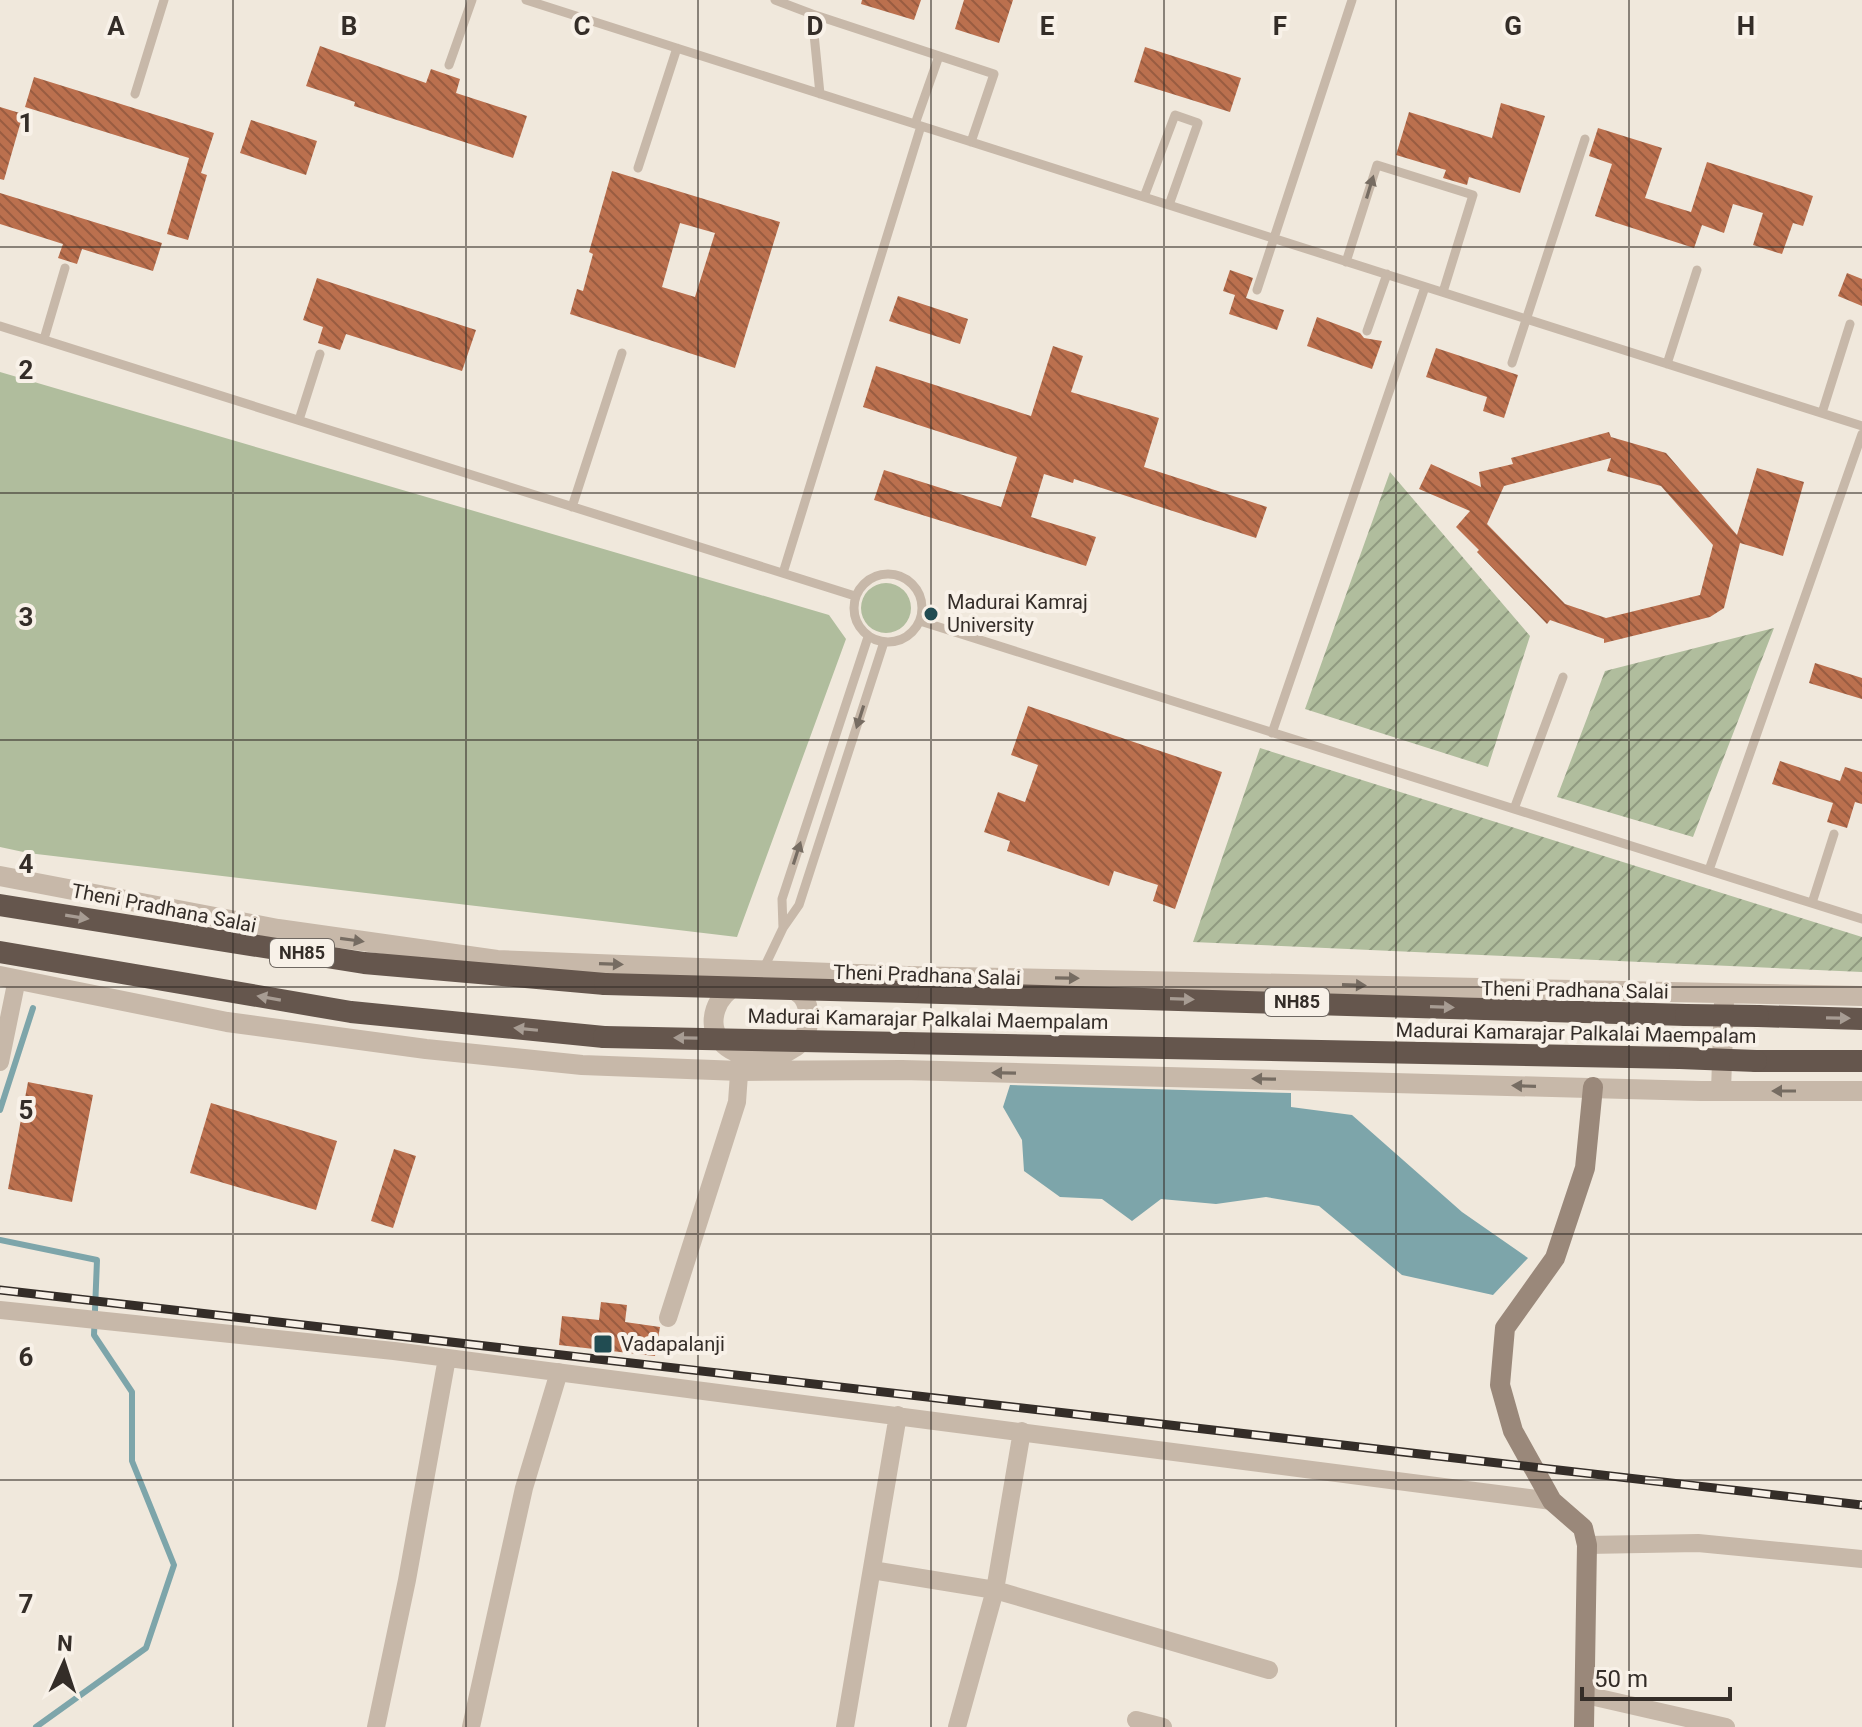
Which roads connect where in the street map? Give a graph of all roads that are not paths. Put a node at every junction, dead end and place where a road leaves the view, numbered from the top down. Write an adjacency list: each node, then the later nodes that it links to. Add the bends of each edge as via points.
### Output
1 (164, 0): 11 (lane)
2 (472, 0): 10 (lane)
3 (526, 0): 6 (lane)
4 (775, 0): 7 (lane)
5 (1352, 0): 19 (lane)
6 (554, 4): 8 (lane)
7 (812, 14): 9 (lane); 12 (lane)
8 (677, 48): 12 (lane); 16 (lane)
9 (939, 56): 13 (lane); 15 (lane, via 994,74)
10 (449, 65)
11 (135, 94)
12 (820, 94): 13 (lane)
13 (918, 125): 15 (lane); 41 (lane)
14 (1585, 139): 27 (lane)
15 (971, 142): 17 (lane)
16 (638, 168)
17 (1144, 197): 18 (lane); 18 (lane, via 1175,115 1198,123)
18 (1169, 205): 19 (lane)
19 (1274, 238): 20 (lane); 25 (lane)
20 (1346, 262): 23 (lane); 26 (lane, one-way to 26, via 1377,165 1473,195)
21 (65, 268): 31 (lane)
22 (1697, 270): 35 (lane)
23 (1387, 274): 24 (lane); 30 (lane)
24 (1425, 287): 26 (lane); 47 (lane)
25 (1257, 290)
26 (1443, 292): 27 (lane)
27 (1526, 319): 34 (lane); 35 (lane)
28 (1850, 324): 36 (lane)
29 (0, 326): 31 (lane)
30 (1367, 331)
31 (44, 339): 37 (lane)
32 (622, 353): 40 (lane)
33 (320, 354): 37 (lane)
34 (1512, 363)
35 (1667, 364): 36 (lane)
36 (1822, 413): 38 (lane)
37 (299, 420): 40 (lane)
38 (1862, 426)
39 (1862, 434): 50 (lane)
40 (572, 507): 41 (lane)
41 (783, 573): 42 (lane)
42 (855, 596): 43 (lane, via 872,577 896,575 919,595); 44 (lane, via 854,618)
43 (920, 621): 45 (lane, via 907,637); 47 (lane)
44 (868, 637): 45 (lane); 55 (lane, one-way to 44, via 782,899)
45 (884, 642): 55 (lane, one-way to 55, via 799,905)
46 (1563, 677): 48 (lane)
47 (1272, 733): 48 (lane)
48 (1514, 809): 50 (lane)
49 (1834, 834): 52 (lane)
50 (1709, 870): 52 (lane)
51 (0, 876): 57 (street, Theni Pradhana Salai / NH85, one-way to 57, via 278,929 497,960)
52 (1812, 903): 54 (lane)
53 (0, 905): 65 (highway, Madurai Kamarajar Palkalai Maempalam / NH85, one-way to 65, bridge, via 364,963 605,984)
54 (1862, 919)
55 (783, 928): 59 (lane)
56 (0, 952): 68 (highway, Madurai Kamarajar Palkalai Maempalam, one-way to 56, bridge, via 604,1037 351,1012)
57 (704, 967): 59 (street, Theni Pradhana Salai / NH85); 61 (street)
58 (815, 972): 59 (street, Theni Pradhana Salai / NH85); 62 (street); 63 (street, Theni Pradhana Salai / NH85, one-way to 63)
59 (762, 976): 61 (street); 62 (street)
60 (8, 978): 67 (street, via 227,1022 411,1047 582,1065 704,1070); 69 (street, via 10,1022)
61 (737, 986): 67 (street, via 722,995 715,1024 719,1039)
62 (787, 987): 66 (street, via 802,997 808,1027 803,1041)
63 (1724, 993): 64 (street, Theni Pradhana Salai / NH85); 72 (street)
64 (1862, 996)
65 (1862, 1019)
66 (786, 1054): 67 (street); 70 (street)
67 (738, 1058): 70 (street); 75 (street, via 737,1102)
68 (1862, 1061)
69 (0, 1062)
70 (817, 1071): 71 (street, one-way to 70)
71 (1593, 1087): 72 (street); 80 (main road, via 1585,1168 1555,1258 1505,1328 1500,1385 1513,1431)
72 (1721, 1091): 73 (street, one-way to 72)
73 (1862, 1091)
74 (0, 1310): 76 (street)
75 (668, 1318)
76 (447, 1358): 77 (street); 88 (street)
77 (559, 1372): 78 (street); 89 (street, via 524,1488)
78 (898, 1415): 79 (street); 83 (street)
79 (1022, 1431): 80 (street); 84 (street)
80 (1552, 1501): 81 (main road, via 1583,1528)
81 (1587, 1545): 82 (street, via 1698,1543); 86 (main road)
82 (1862, 1559)
83 (872, 1570): 84 (street); 90 (street)
84 (995, 1590): 85 (street); 91 (street)
85 (1269, 1670)
86 (1586, 1695): 93 (main road); 94 (street)
87 (1136, 1720): 92 (street)
88 (376, 1727)
89 (471, 1727)
90 (845, 1727)
91 (957, 1727)
92 (1163, 1727)
93 (1584, 1727)
94 (1726, 1727)

